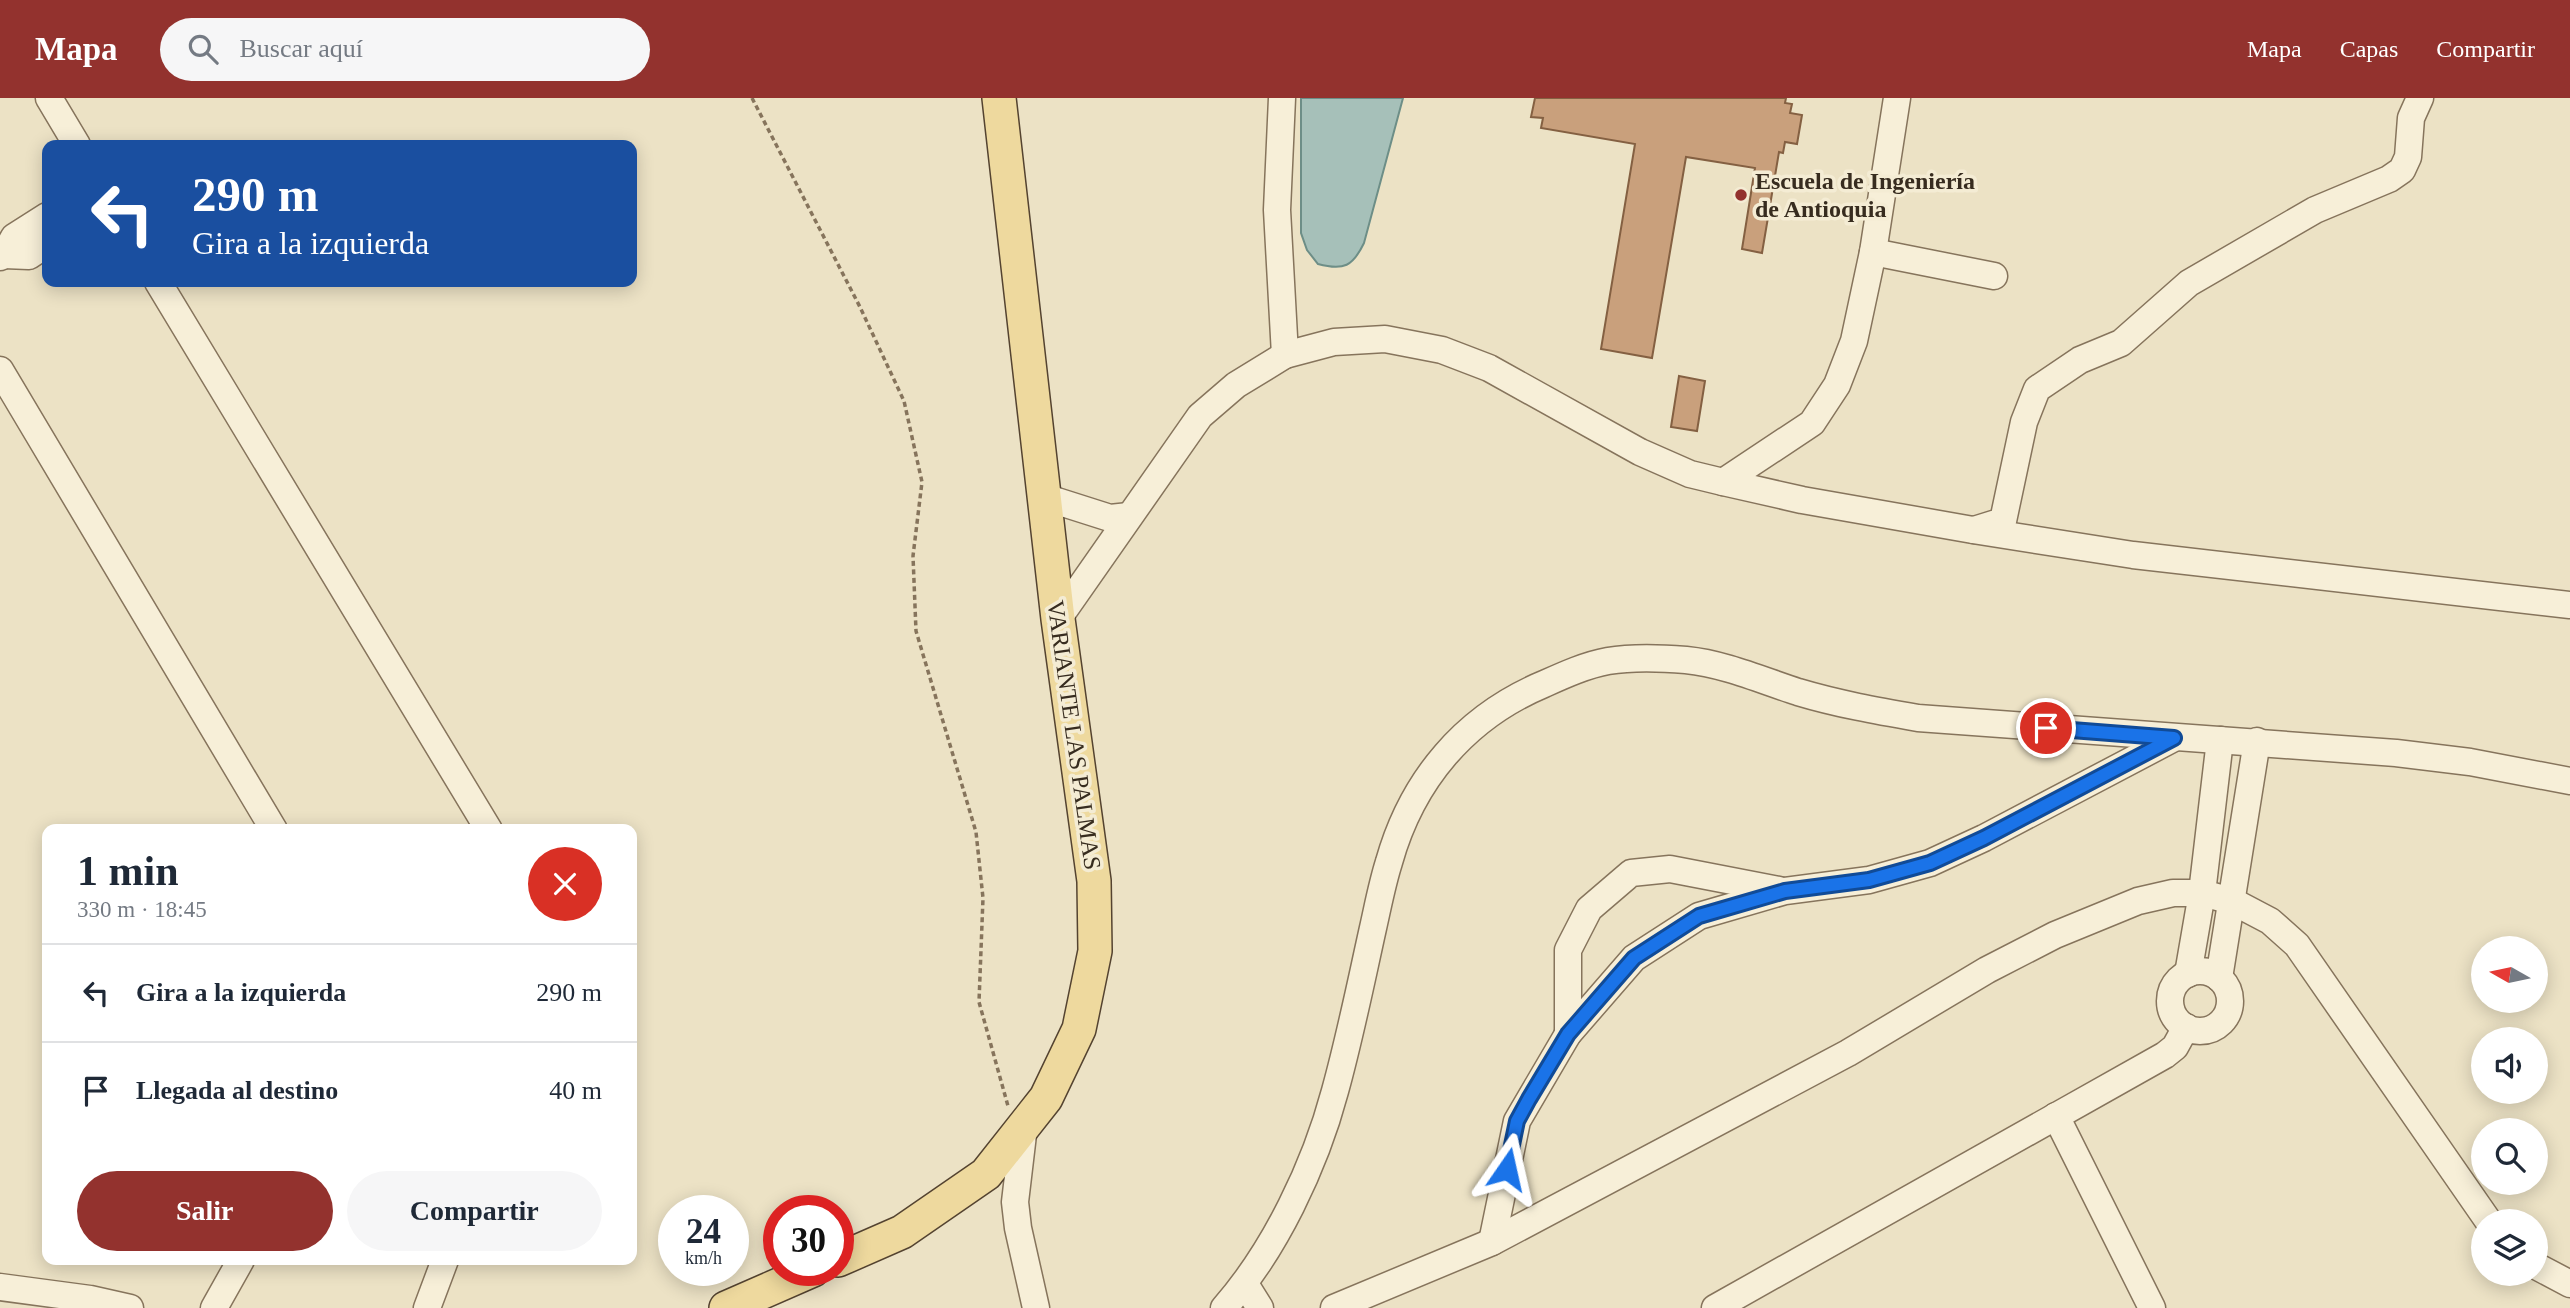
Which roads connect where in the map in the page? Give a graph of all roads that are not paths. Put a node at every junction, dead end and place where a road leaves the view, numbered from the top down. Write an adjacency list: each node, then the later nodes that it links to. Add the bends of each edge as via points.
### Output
1 (50, 98): 6 (street)
2 (999, 98): 16 (main road, VARIANTE LAS PALMAS)
3 (1282, 98): 13 (street, via 1277,210)
4 (1897, 98): 9 (street)
5 (2420, 98): 18 (street, via 2411,118 2408,157 2402,170 2315,210 2189,283 2121,344 2080,360 2037,389 2024,422 2003,521)
6 (74, 140)
7 (42, 220): 10 (street, via 14,237)
8 (42, 247): 10 (street, via 29,256)
9 (1873, 253): 11 (street); 15 (street, via 1854,341 1837,384 1812,424)
10 (2, 256)
11 (1994, 276)
12 (161, 287): 26 (street)
13 (1285, 355): 15 (street, via 1334,342 1385,339 1442,350 1489,368 1640,452 1690,474); 17 (street, via 1236,385 1200,416)
14 (0, 370): 25 (street)
15 (1723, 482): 18 (street)
16 (1044, 497): 17 (street, via 1110,518); 20 (main road, VARIANTE LAS PALMAS)
17 (1129, 516): 20 (street)
18 (1973, 530): 19 (street, via 2133,555)
19 (2570, 605)
20 (1058, 619): 35 (main road, VARIANTE LAS PALMAS, via 1094,881 1096,951 1079,1029 1046,1098)
21 (2174, 738): 22 (street); 27 (street, via 1930,863 1869,880); 44 (street, via 1918,718 1850,706 1733,669 1687,660 1607,662 1525,692 1467,730 1409,807 1389,861 1319,1143 1301,1185)
22 (2220, 740): 23 (street); 28 (street)
23 (2257, 741): 24 (street, via 2470,762); 29 (street)
24 (2570, 781)
25 (270, 824)
26 (485, 824)
27 (1785, 891): 33 (street, via 1699,916 1634,958); 33 (street, via 1670,869 1631,873 1589,909 1569,950)
28 (2202, 894): 29 (street); 30 (street); 39 (street, via 2173,893 2138,901 2055,935 1800,1079)
29 (2232, 901): 31 (street); 38 (street, via 2270,922 2297,945)
30 (2188, 974): 31 (street, via 2204,971); 32 (street, via 2179,980 2170,1000 2177,1020)
31 (2219, 978): 32 (street, via 2230,997 2225,1018 2207,1030)
32 (2186, 1027): 34 (street, via 2165,1055)
33 (1568, 1034): 39 (street, via 1517,1121)
34 (2056, 1116): 56 (street); 57 (street)
35 (1020, 1130): 36 (main road, VARIANTE LAS PALMAS); 37 (street)
36 (985, 1174): 37 (street); 40 (main road, VARIANTE LAS PALMAS, via 902,1232)
37 (1015, 1202): 52 (street)
38 (2480, 1209)
39 (1492, 1242): 55 (street)
40 (854, 1253)
41 (238, 1265): 49 (street)
42 (443, 1265): 50 (street)
43 (2548, 1272): 45 (street)
44 (1245, 1284): 53 (street); 54 (street)
45 (2570, 1284)
46 (776, 1286): 51 (main road)
47 (0, 1287): 48 (street)
48 (130, 1308)
49 (214, 1308)
50 (427, 1308)
51 (726, 1308)
52 (1036, 1308)
53 (1224, 1308)
54 (1260, 1308)
55 (1334, 1308)
56 (1715, 1308)
57 (2152, 1308)

